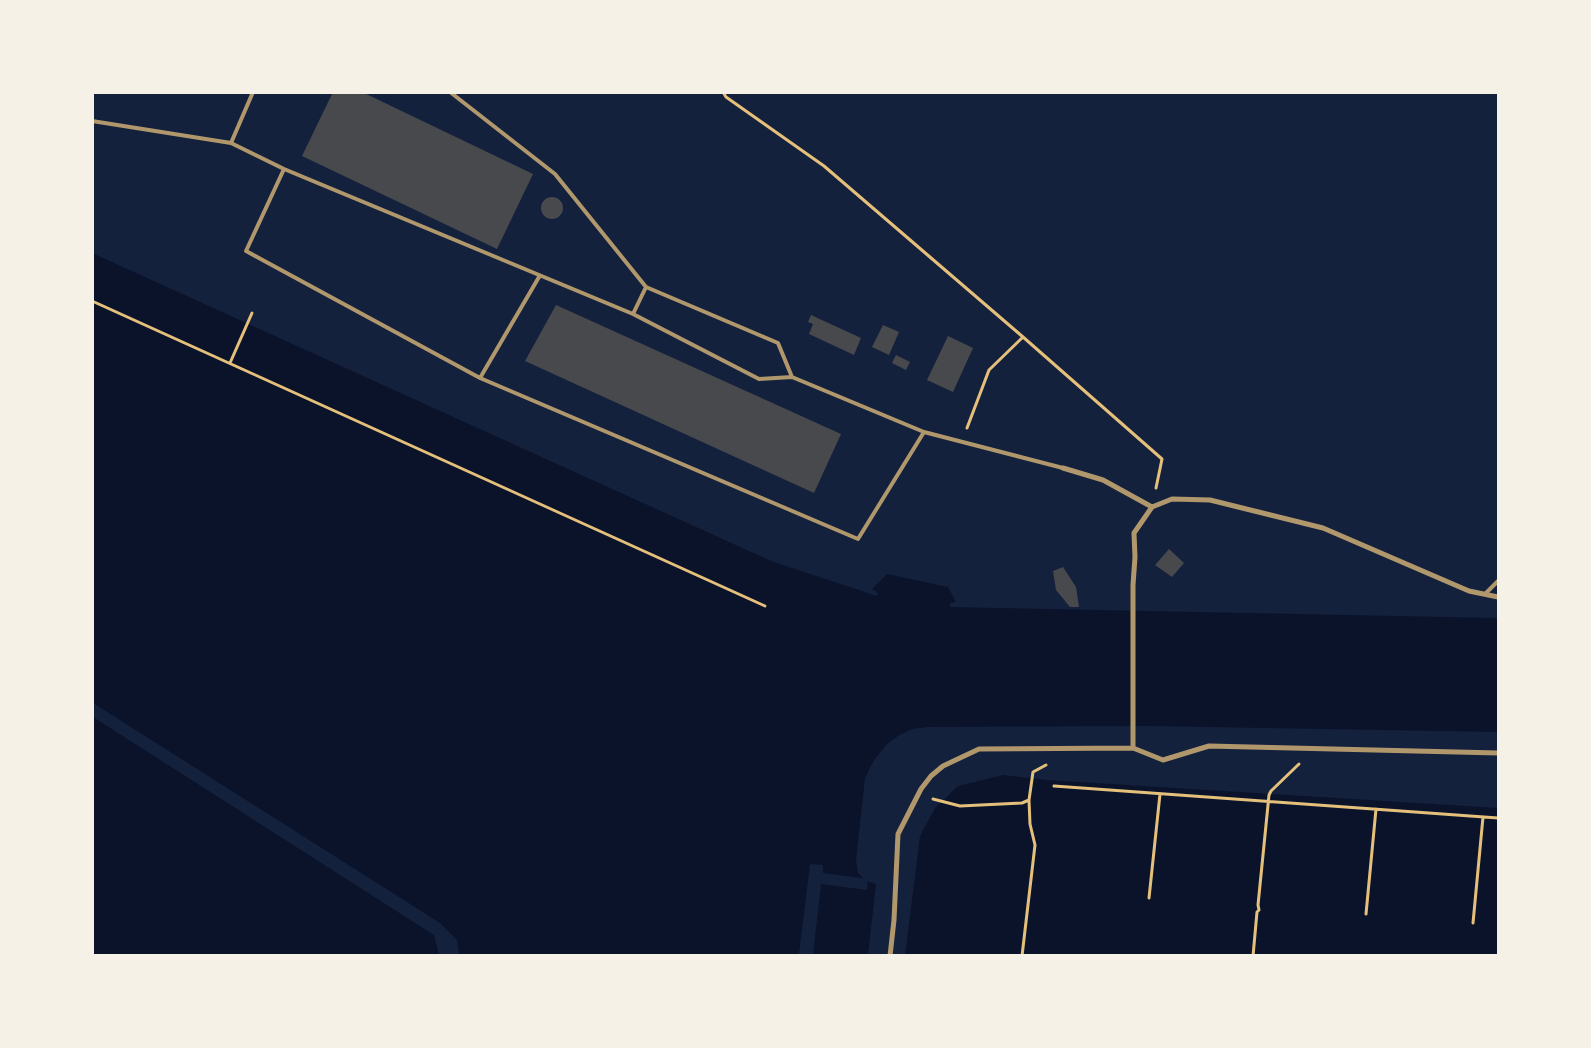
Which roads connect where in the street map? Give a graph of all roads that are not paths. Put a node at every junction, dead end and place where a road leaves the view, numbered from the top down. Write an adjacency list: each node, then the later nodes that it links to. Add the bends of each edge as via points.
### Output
1 (253, 92): 4 (lane)
2 (450, 92): 7 (lane, via 555,174)
3 (92, 121): 4 (lane)
4 (231, 143): 5 (lane)
5 (284, 170): 6 (lane); 10 (lane, via 246,251)
6 (539, 276): 8 (lane); 10 (lane)
7 (646, 287): 8 (lane); 9 (lane, via 778,343)
8 (633, 314): 9 (lane, via 759,379)
9 (792, 377): 11 (lane)
10 (480, 378): 11 (lane, via 858,539)
11 (924, 432): 12 (lane)
12 (1062, 468): 13 (street, via 1103,480)
13 (1152, 507): 15 (street, via 1172,499 1210,500 1323,528 1469,590); 17 (street, via 1134,533)
14 (1498, 581): 15 (lane)
15 (1486, 594): 16 (street)
16 (1498, 597)
17 (1133, 748): 18 (street, via 1163,760 1209,746); 19 (street, via 978,749 943,766 931,776 898,834)
18 (1498, 753)
19 (890, 956)

